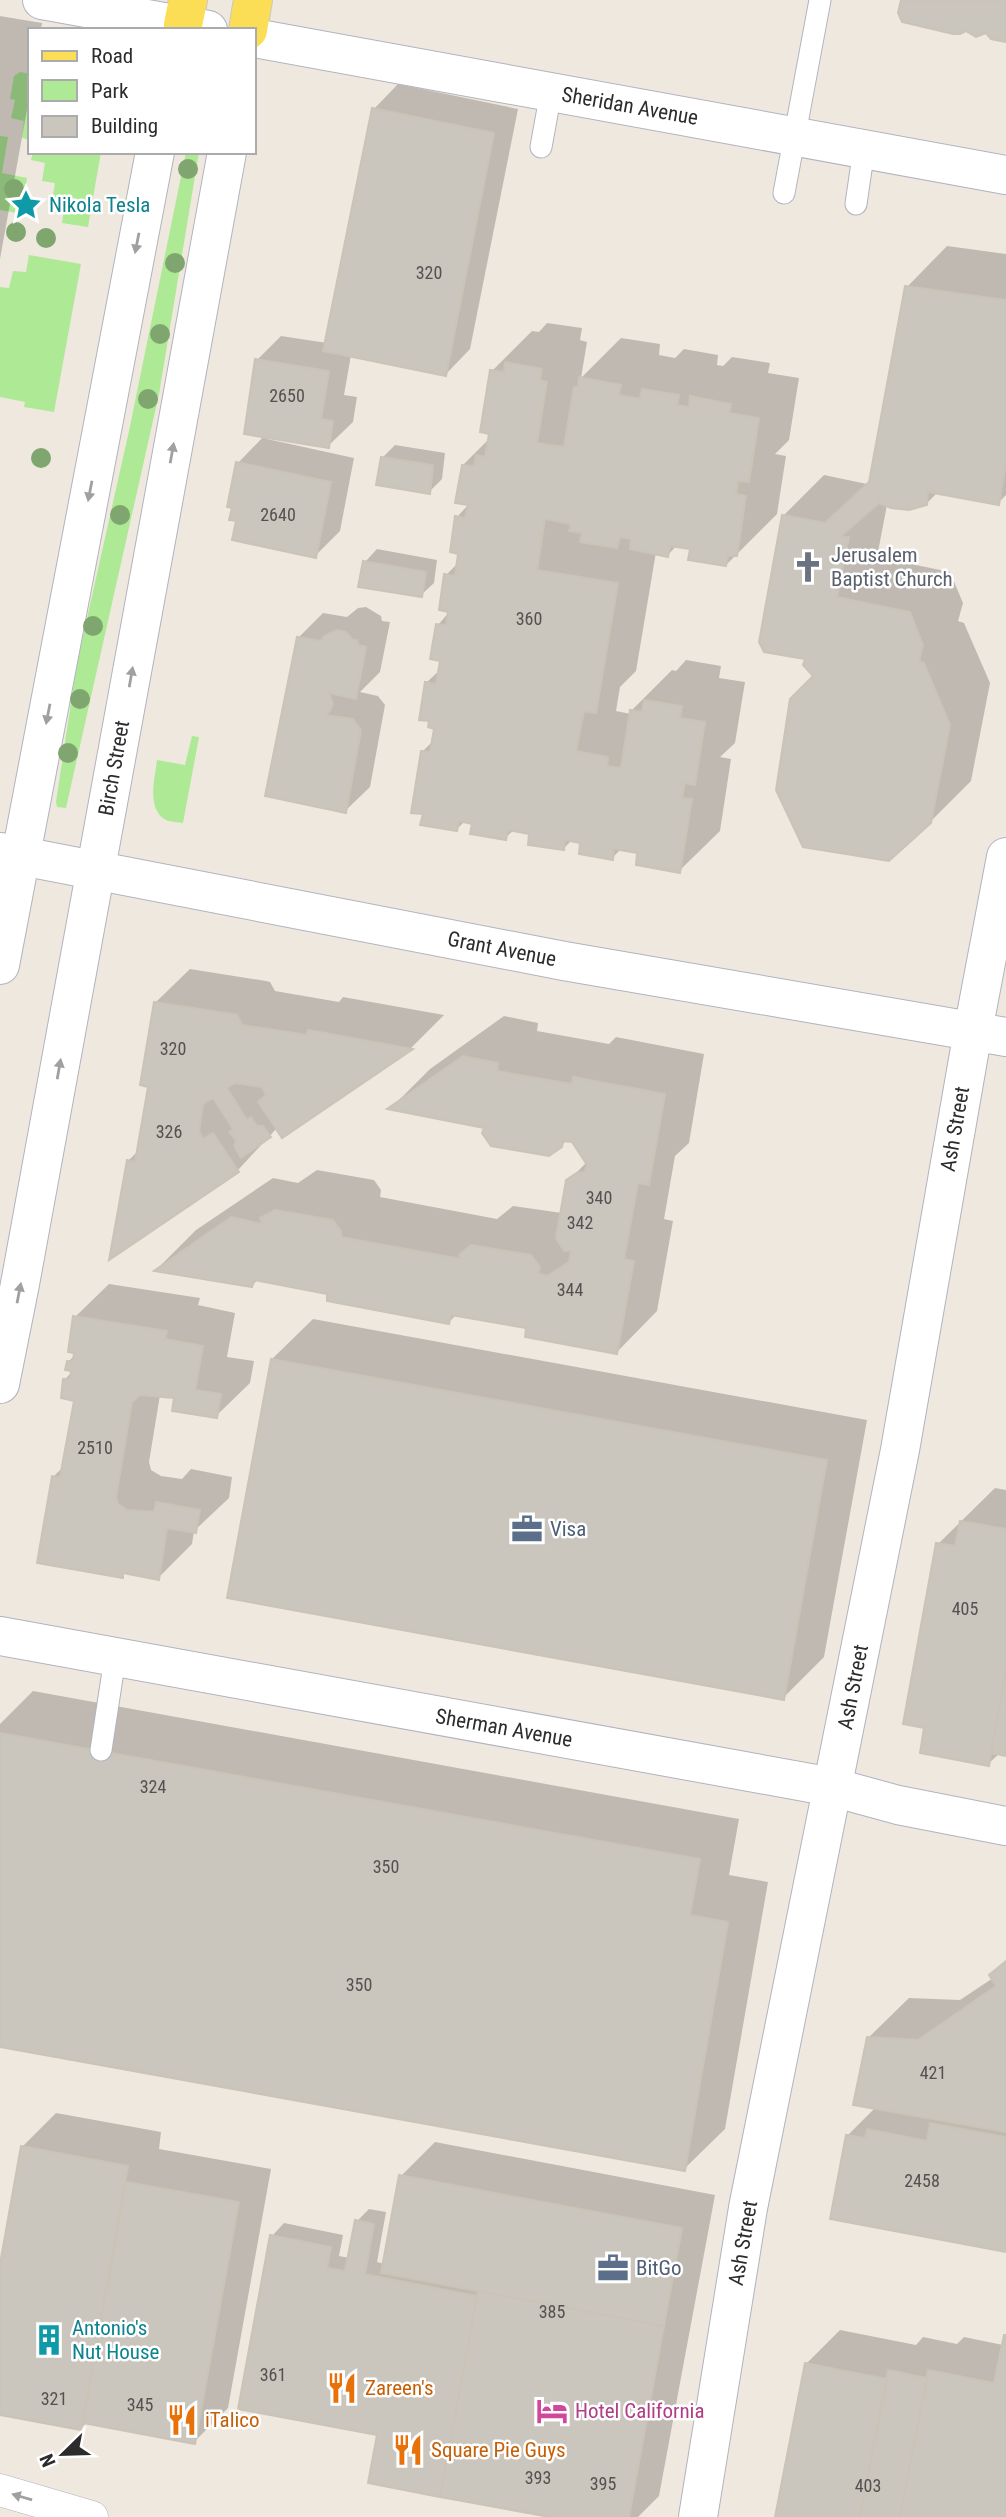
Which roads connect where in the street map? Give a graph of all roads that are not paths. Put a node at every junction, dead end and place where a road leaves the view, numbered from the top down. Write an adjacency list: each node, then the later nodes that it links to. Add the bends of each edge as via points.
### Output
1 (42, 0): 4 (street)
2 (253, 0): 5 (main road)
3 (820, 0): 8 (lane)
4 (190, 21)
5 (248, 28)
6 (256, 38): 7 (street, Sheridan Avenue)
7 (551, 92): 8 (street, Sheridan Avenue); 9 (lane)
8 (796, 137): 10 (street, Sheridan Avenue); 14 (lane)
9 (541, 147)
10 (864, 149): 13 (street, Sheridan Avenue); 15 (lane)
11 (155, 154): 16 (street, one-way to 16)
12 (227, 154): 18 (street, Birch Street, one-way to 12)
13 (1006, 175)
14 (785, 193)
15 (856, 204)
16 (10, 854): 18 (street, Grant Avenue); 19 (street)
17 (1006, 857): 20 (street, Ash Street)
18 (96, 870): 20 (street, Grant Avenue, via 564,961); 21 (street, Birch Street, one-way to 18)
19 (0, 965)
20 (989, 1034): 25 (street, Ash Street)
21 (0, 1384)
22 (0, 1636): 23 (street, Sherman Avenue)
23 (115, 1658): 24 (lane); 25 (street, Sherman Avenue)
24 (101, 1751)
25 (832, 1787): 26 (street, Sherman Avenue); 29 (street, Ash Street, via 748,2208)
26 (1006, 1826)
27 (0, 2490): 28 (street, one-way to 27)
28 (92, 2517)
29 (698, 2517)

